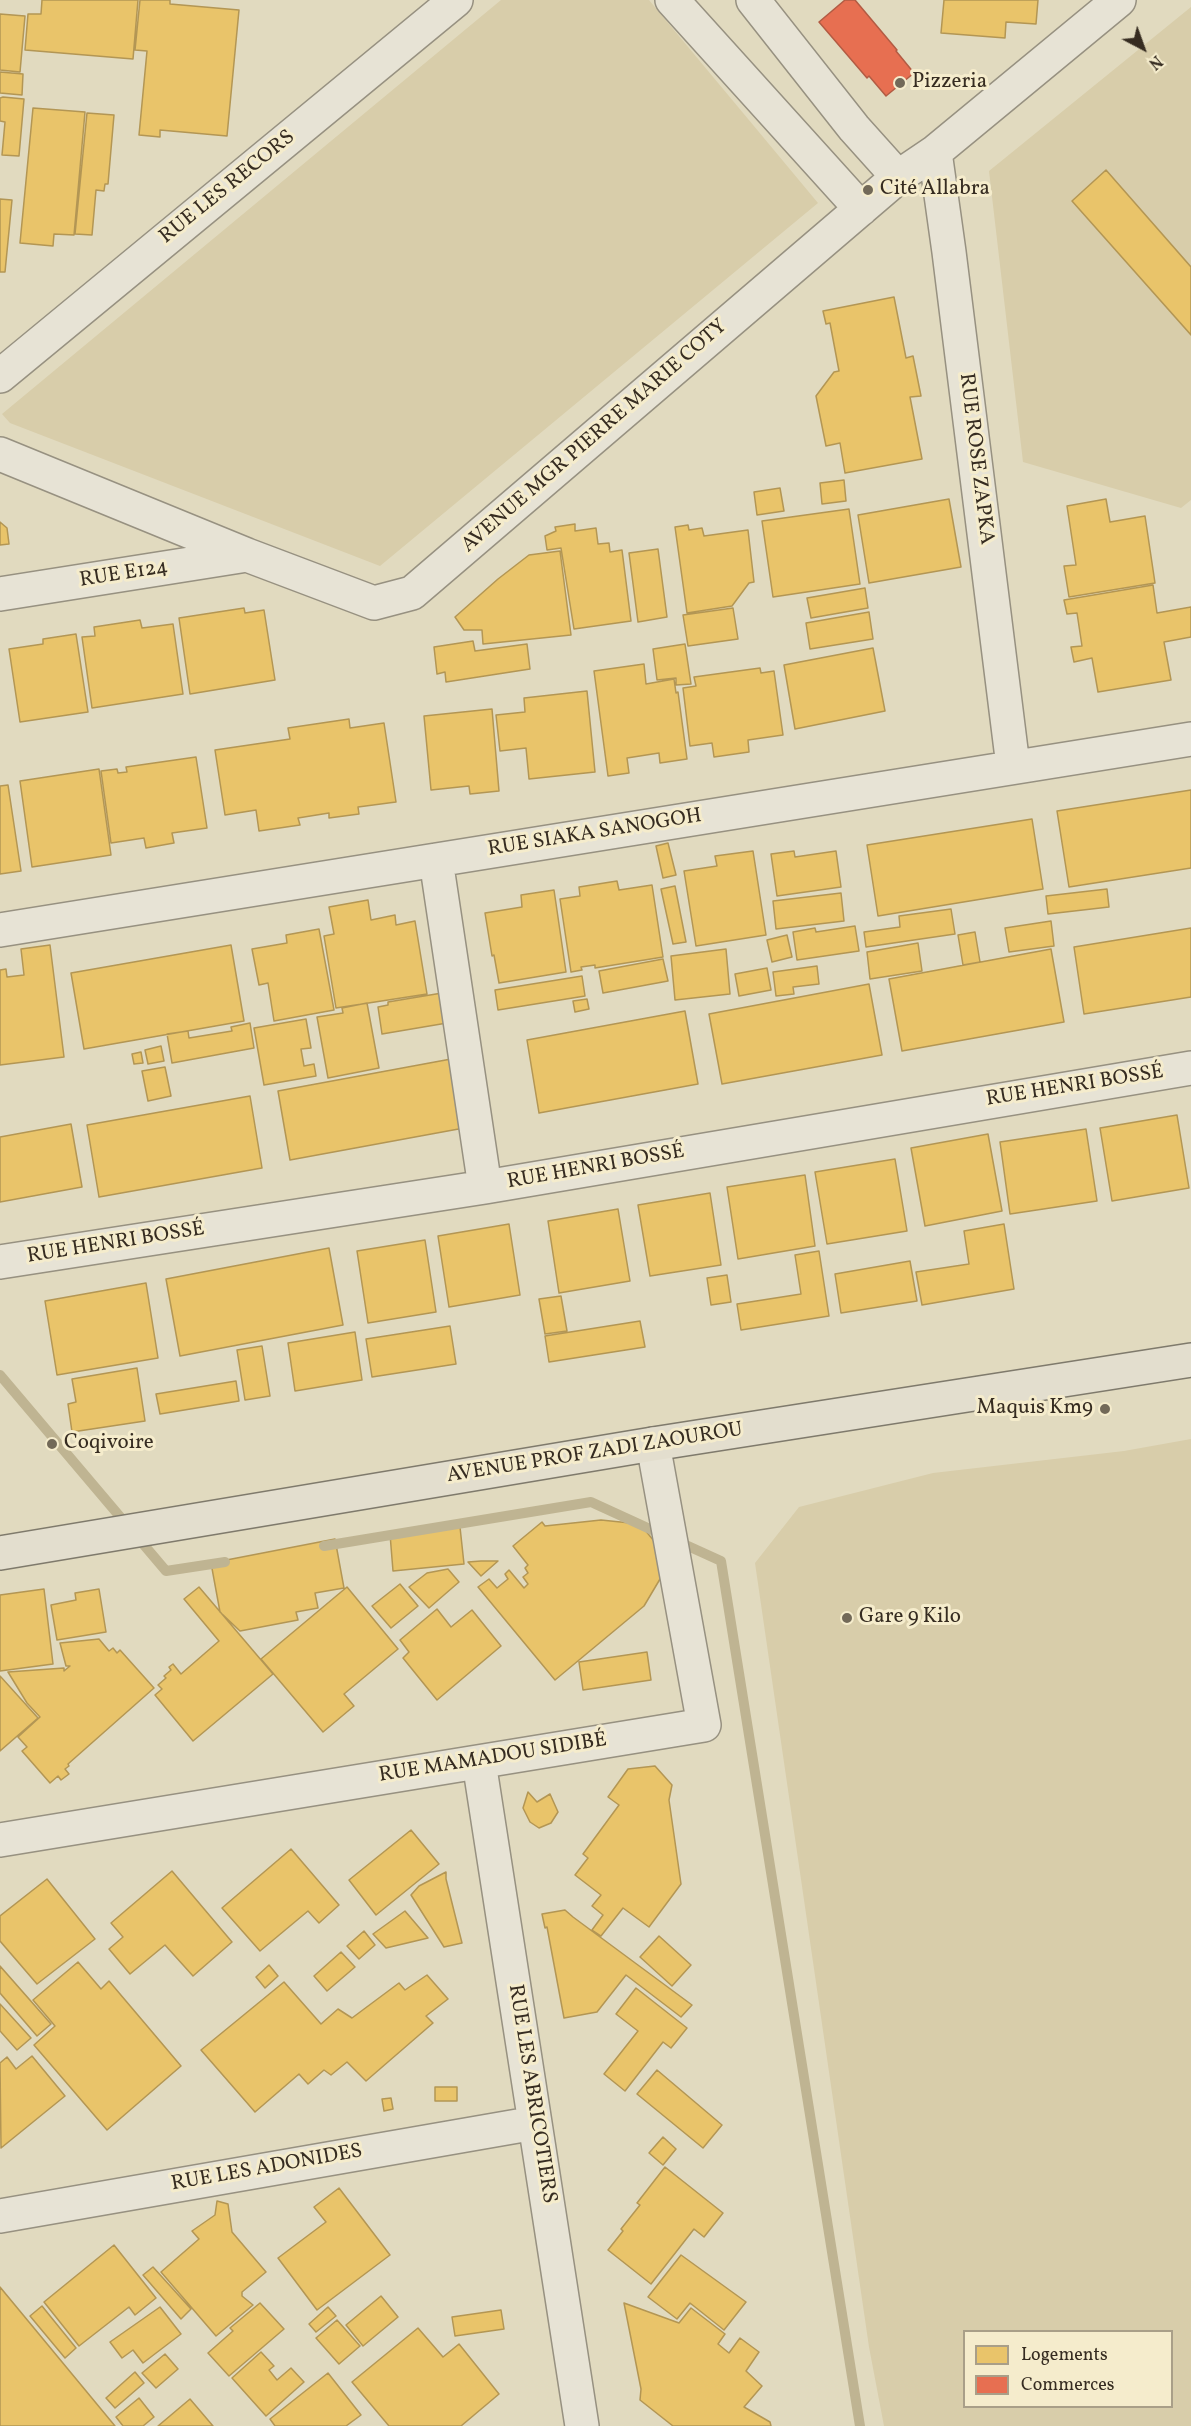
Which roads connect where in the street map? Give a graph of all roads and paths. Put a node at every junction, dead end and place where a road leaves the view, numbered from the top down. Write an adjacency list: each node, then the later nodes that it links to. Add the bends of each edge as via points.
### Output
1 (456, 0): 8 (street, RUE LES RECORS)
2 (672, 0): 7 (street)
3 (753, 0): 6 (street)
4 (1119, 0): 5 (street, AVENUE MGR PIERRE MARIE COTY)
5 (934, 152): 6 (street, AVENUE MGR PIERRE MARIE COTY); 13 (street, RUE ROSE ZAPKA)
6 (898, 177): 7 (street, AVENUE MGR PIERRE MARIE COTY)
7 (861, 208): 10 (street, AVENUE MGR PIERRE MARIE COTY, via 412,593 374,603)
8 (0, 376)
9 (0, 454): 10 (street, AVENUE MGR PIERRE MARIE COTY)
10 (247, 555): 11 (street, RUE E124)
11 (0, 594)
12 (1191, 739): 13 (street, RUE SIAKA SANOGOH)
13 (1013, 766): 14 (street, RUE SIAKA SANOGOH)
14 (436, 860): 15 (street, RUE SIAKA SANOGOH); 17 (street)
15 (0, 930)
16 (1191, 1068): 17 (street, RUE HENRI BOSSÉ)
17 (485, 1187): 18 (street, RUE HENRI BOSSÉ)
18 (0, 1262)
19 (1191, 1360): 20 (main road, AVENUE PROF ZADI ZAOUROU)
20 (653, 1444): 21 (main road, AVENUE PROF ZADI ZAOUROU); 22 (street, RUE MAMADOU SIDIBÉ, via 704,1725)
21 (0, 1553)
22 (479, 1762): 23 (street, RUE MAMADOU SIDIBÉ); 24 (street, RUE LES ABRICOTIERS)
23 (0, 1840)
24 (535, 2123): 25 (street, RUE LES ADONIDES); 26 (street, RUE LES ABRICOTIERS)
25 (0, 2216)
26 (582, 2426)

